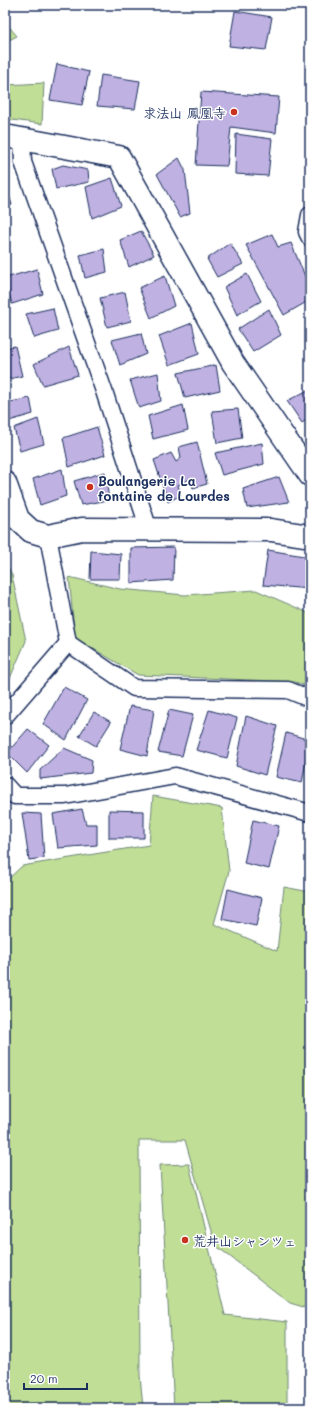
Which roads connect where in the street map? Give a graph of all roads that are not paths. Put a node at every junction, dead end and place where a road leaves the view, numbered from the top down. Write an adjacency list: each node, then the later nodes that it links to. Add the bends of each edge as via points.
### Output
1 (13, 137): 4 (street, via 119,157 233,363); 6 (street, via 104,391)
2 (310, 215): 3 (street, via 307,232)
3 (310, 238)
4 (310, 476)
5 (5, 482): 7 (street, via 18,519 31,531)
6 (148, 530): 7 (street, via 82,529); 8 (street, via 271,530)
7 (48, 536): 9 (street)
8 (310, 536)
9 (68, 643): 10 (street, via 134,688 288,690); 11 (street)
10 (310, 699)
11 (5, 716)
12 (5, 785): 13 (street, via 15,796 65,796 175,776)
13 (310, 813)

